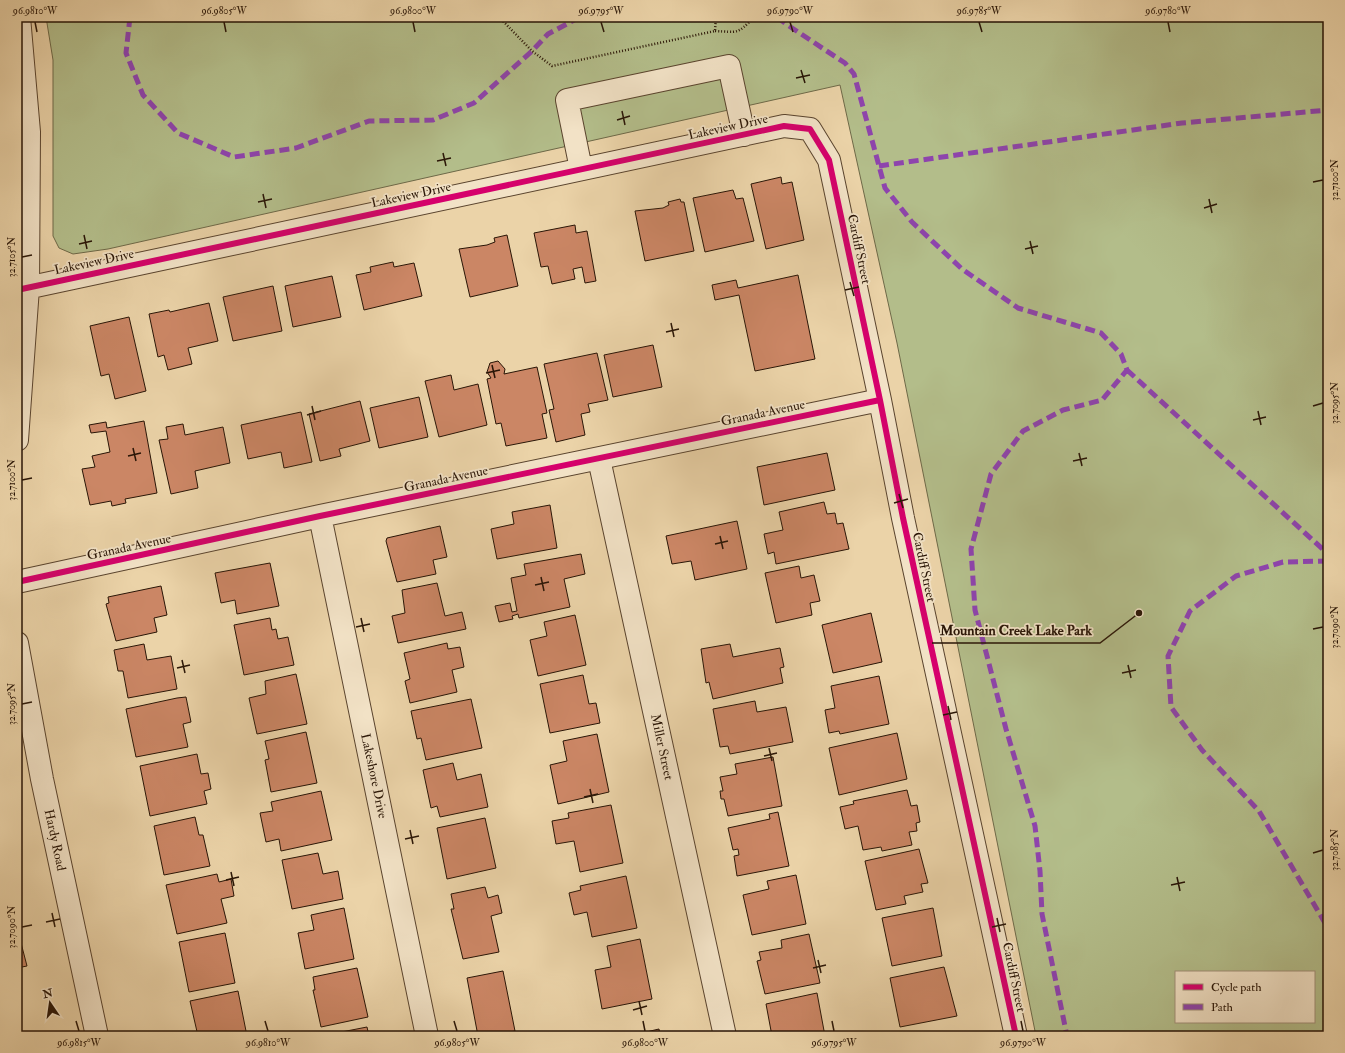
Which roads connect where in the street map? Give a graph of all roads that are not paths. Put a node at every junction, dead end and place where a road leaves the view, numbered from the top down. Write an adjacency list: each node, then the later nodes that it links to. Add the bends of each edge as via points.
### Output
1 (19, 17): 5 (street, via 29,132)
2 (810, 129): 3 (street, Lakeview Drive, via 784,126); 6 (street, Cardiff Street, via 829,160)
3 (744, 135): 4 (street, Lakeview Drive); 4 (street, via 729,66 566,100)
4 (581, 169): 5 (street, Lakeview Drive)
5 (23, 289): 7 (street)
6 (880, 400): 8 (street, Granada Avenue); 15 (street, Cardiff Street, via 903,518)
7 (17, 440)
8 (599, 459): 9 (street, Granada Avenue); 14 (street, Miller Street)
9 (320, 516): 10 (street, Granada Avenue); 13 (street, Lakeshore Drive)
10 (17, 582)
11 (17, 643): 12 (street, Hardy Road, via 42,779)
12 (97, 1036)
13 (427, 1036)
14 (725, 1036)
15 (1016, 1036)

